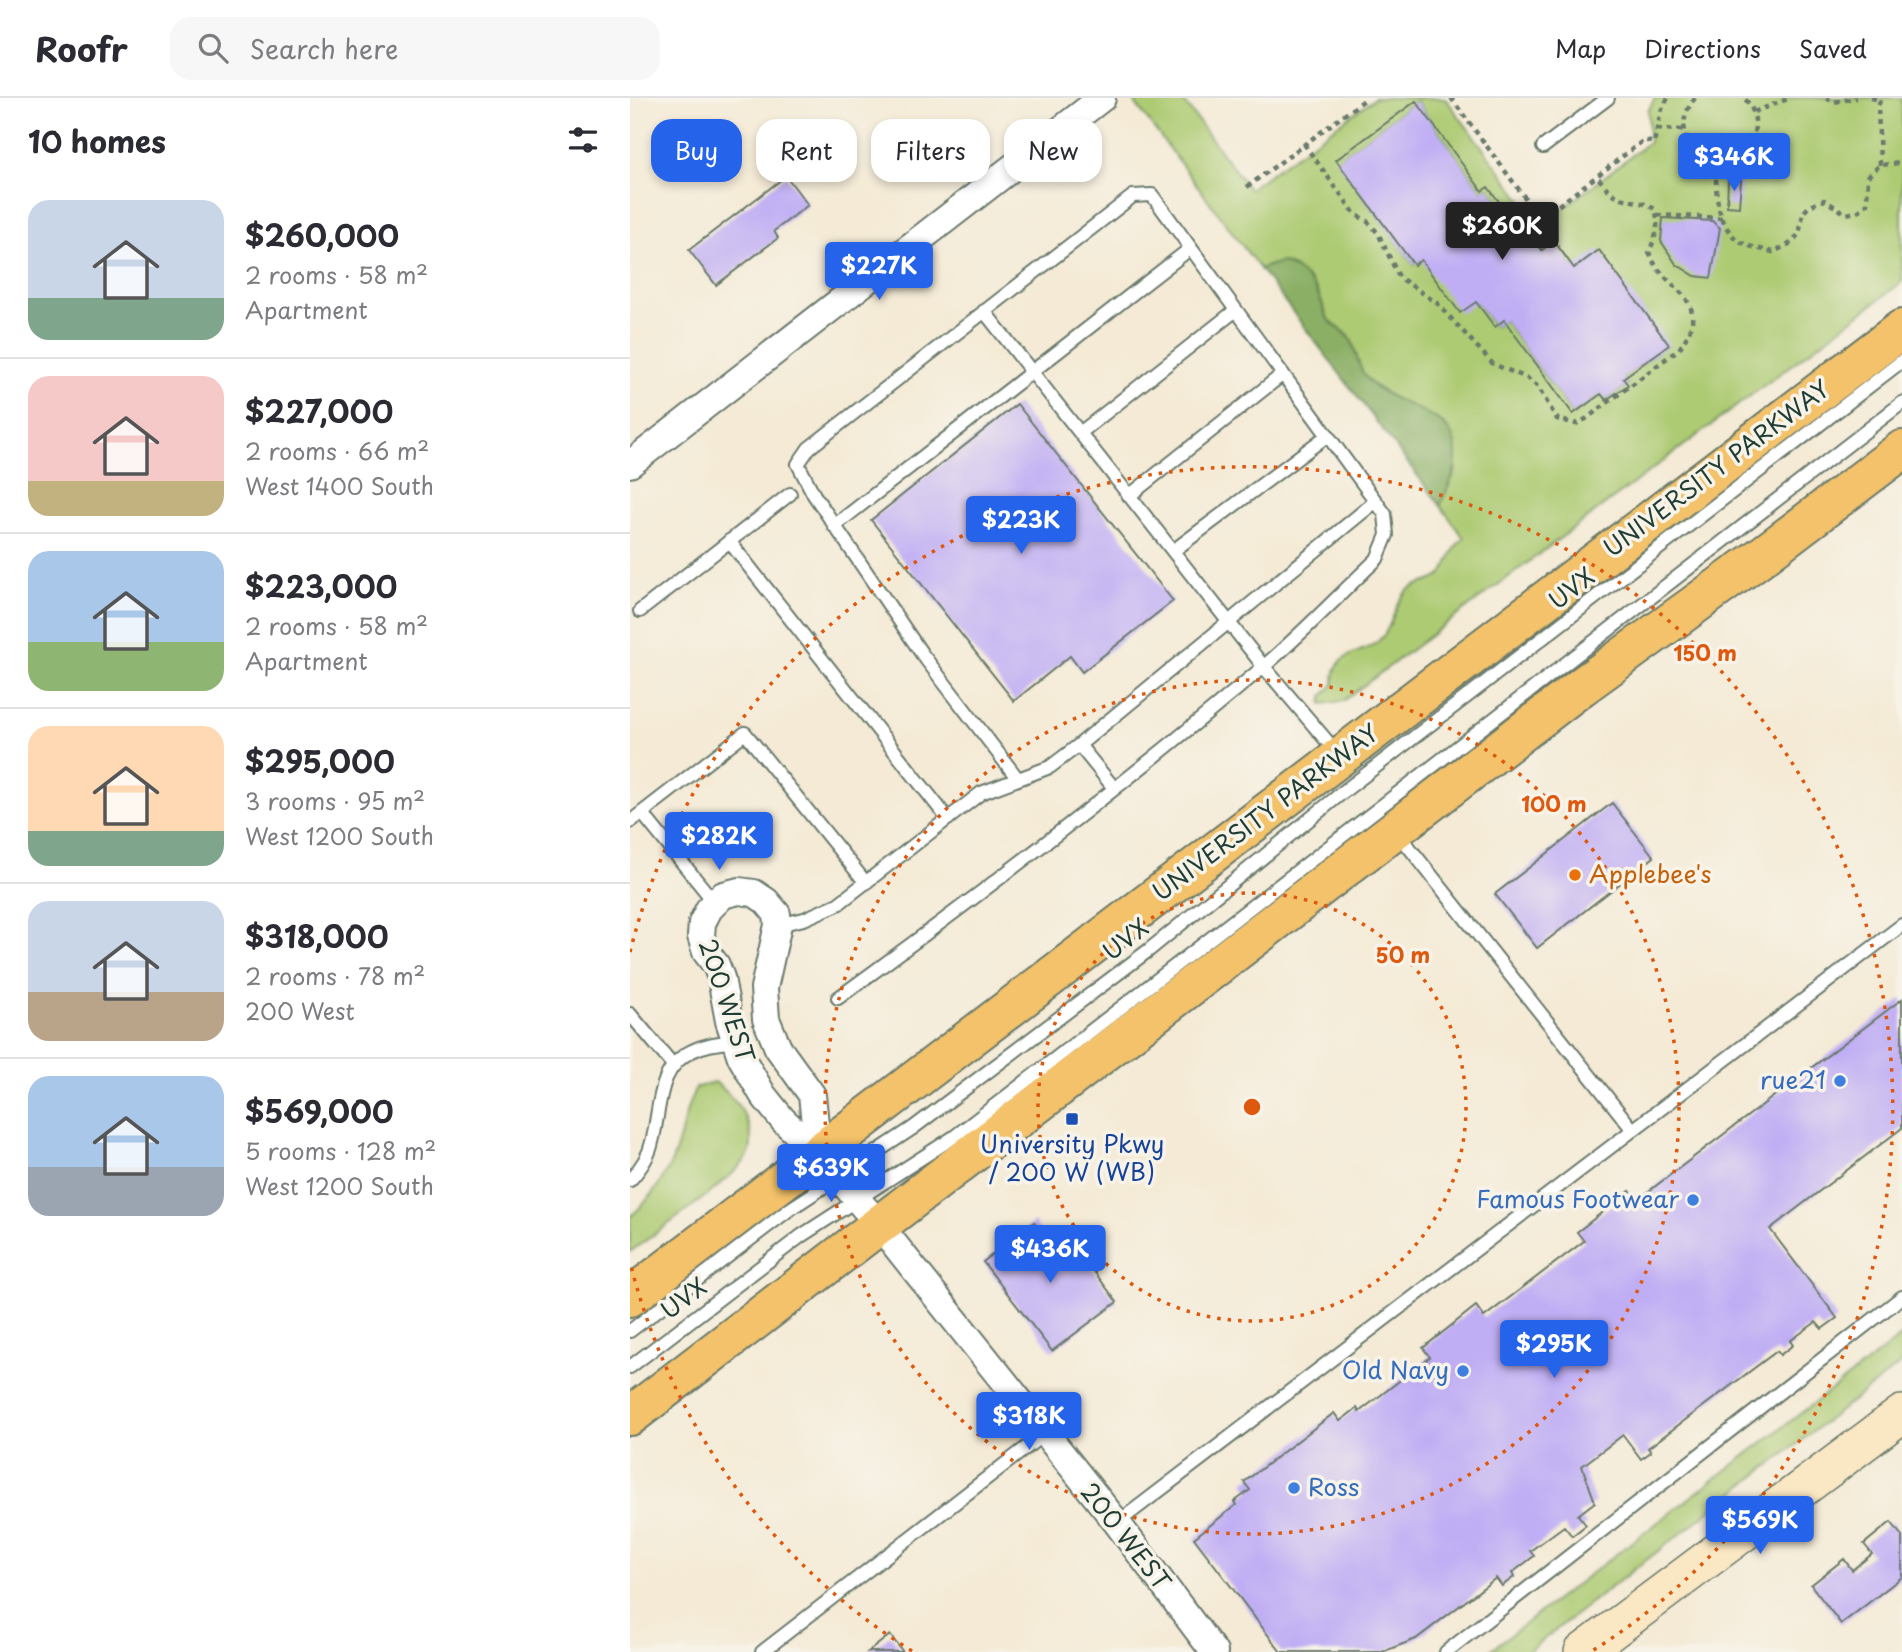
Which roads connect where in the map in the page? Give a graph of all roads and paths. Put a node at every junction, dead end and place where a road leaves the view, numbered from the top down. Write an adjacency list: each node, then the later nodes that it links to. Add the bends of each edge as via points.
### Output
1 (1367, 98): 18 (path)
2 (1451, 98): 26 (path)
3 (1608, 98): 19 (lane)
4 (1668, 98): 16 (path)
5 (1695, 98): 17 (path, via 1688,106)
6 (1744, 98): 14 (path)
7 (1755, 98): 14 (path)
8 (1790, 98): 15 (path)
9 (1826, 98): 10 (path, via 1833,102)
10 (1856, 98)
11 (1871, 98): 13 (path)
12 (1101, 100): 40 (street)
13 (1880, 101): 22 (path)
14 (1749, 103): 15 (path)
15 (1754, 112): 20 (path, via 1756,124 1748,145 1740,153)
16 (1657, 129): 17 (path); 23 (path, via 1654,144 1644,140)
17 (1685, 130): 20 (path, via 1696,150)
18 (1304, 144): 24 (path); 27 (path, via 1355,214 1378,233 1399,277 1437,303 1493,364 1538,387 1557,419 1576,424 1655,369 1690,334 1693,313 1685,295 1654,265 1649,252 1657,235)
19 (1544, 146)
20 (1718, 159): 28 (path, via 1715,181)
21 (1902, 163): 22 (path)
22 (1880, 165): 28 (path, via 1868,176 1867,204 1859,211 1847,214 1824,200 1811,204 1802,213 1793,242 1773,252 1735,238)
23 (1597, 176): 26 (path, via 1546,215); 27 (path, via 1609,191 1642,201)
24 (1247, 187)
25 (1522, 212): 26 (path)
26 (1537, 214)
27 (1657, 215): 28 (path)
28 (1722, 218)
29 (1191, 248): 30 (lane); 31 (lane, via 1152,195 1133,197); 34 (lane)
30 (1236, 310): 35 (lane); 37 (lane)
31 (984, 311): 34 (lane); 44 (lane, via 809,448 798,464)
32 (1902, 329): 51 (main road, UNIVERSITY PARKWAY)
33 (1902, 361): 67 (lane, UVX, via 1343,792 1149,950 921,1122)
34 (1032, 372): 37 (lane); 44 (lane)
35 (1283, 374): 38 (lane); 42 (lane)
36 (1902, 403): 69 (lane, UVX, via 954,1137)
37 (1080, 433): 42 (lane)
38 (1328, 435): 43 (lane); 46 (lane)
39 (1902, 450): 57 (main road)
40 (630, 464)
41 (790, 494): 45 (lane)
42 (1129, 496): 46 (lane)
43 (1376, 501): 48 (lane); 49 (lane, via 1385,514 1387,536 1377,559)
44 (834, 526): 52 (lane, via 922,654)
45 (729, 541): 47 (lane); 55 (lane)
46 (1173, 551): 48 (lane)
47 (640, 611)
48 (1229, 622): 49 (lane); 50 (lane)
49 (1264, 667): 51 (lane); 53 (lane)
50 (1079, 745): 52 (lane, via 1050,767); 53 (lane)
51 (1340, 757): 67 (main road, UNIVERSITY PARKWAY)
52 (1018, 779): 55 (lane, via 981,793)
53 (1114, 788): 62 (lane, via 1066,830)
54 (642, 813): 56 (lane); 58 (lane, via 745,733); 59 (lane)
55 (948, 819): 58 (lane)
56 (630, 822)
57 (1395, 829): 66 (lane); 69 (main road)
58 (866, 883): 60 (lane, via 838,904)
59 (715, 903): 60 (street, 200 WEST, via 723,895 754,893 777,914); 64 (street, 200 WEST, via 702,923 701,936 721,978)
60 (778, 925): 67 (street, 200 WEST, via 764,988 766,1018 778,1048 812,1095)
61 (1902, 925): 66 (lane)
62 (838, 998)
63 (630, 1014): 65 (lane)
64 (735, 1041): 65 (lane, via 690,1052); 67 (street, 200 WEST, via 774,1110)
65 (673, 1065): 68 (lane, via 664,1079 652,1145)
66 (1633, 1130): 77 (lane)
67 (829, 1165): 69 (street, 200 WEST); 70 (main road, UNIVERSITY PARKWAY); 72 (lane, UVX, via 755,1235)
68 (630, 1180)
69 (869, 1212): 73 (lane, UVX, via 801,1236); 75 (main road); 76 (street, 200 WEST)
70 (630, 1297)
71 (1902, 1297): 80 (lane)
72 (630, 1331)
73 (630, 1367)
74 (1902, 1414): 81 (street)
75 (630, 1416)
76 (1044, 1434): 77 (street, 200 WEST); 78 (lane)
77 (1117, 1524): 79 (street, 200 WEST)
78 (762, 1652)
79 (1214, 1652)
80 (1446, 1652)
81 (1583, 1652)

